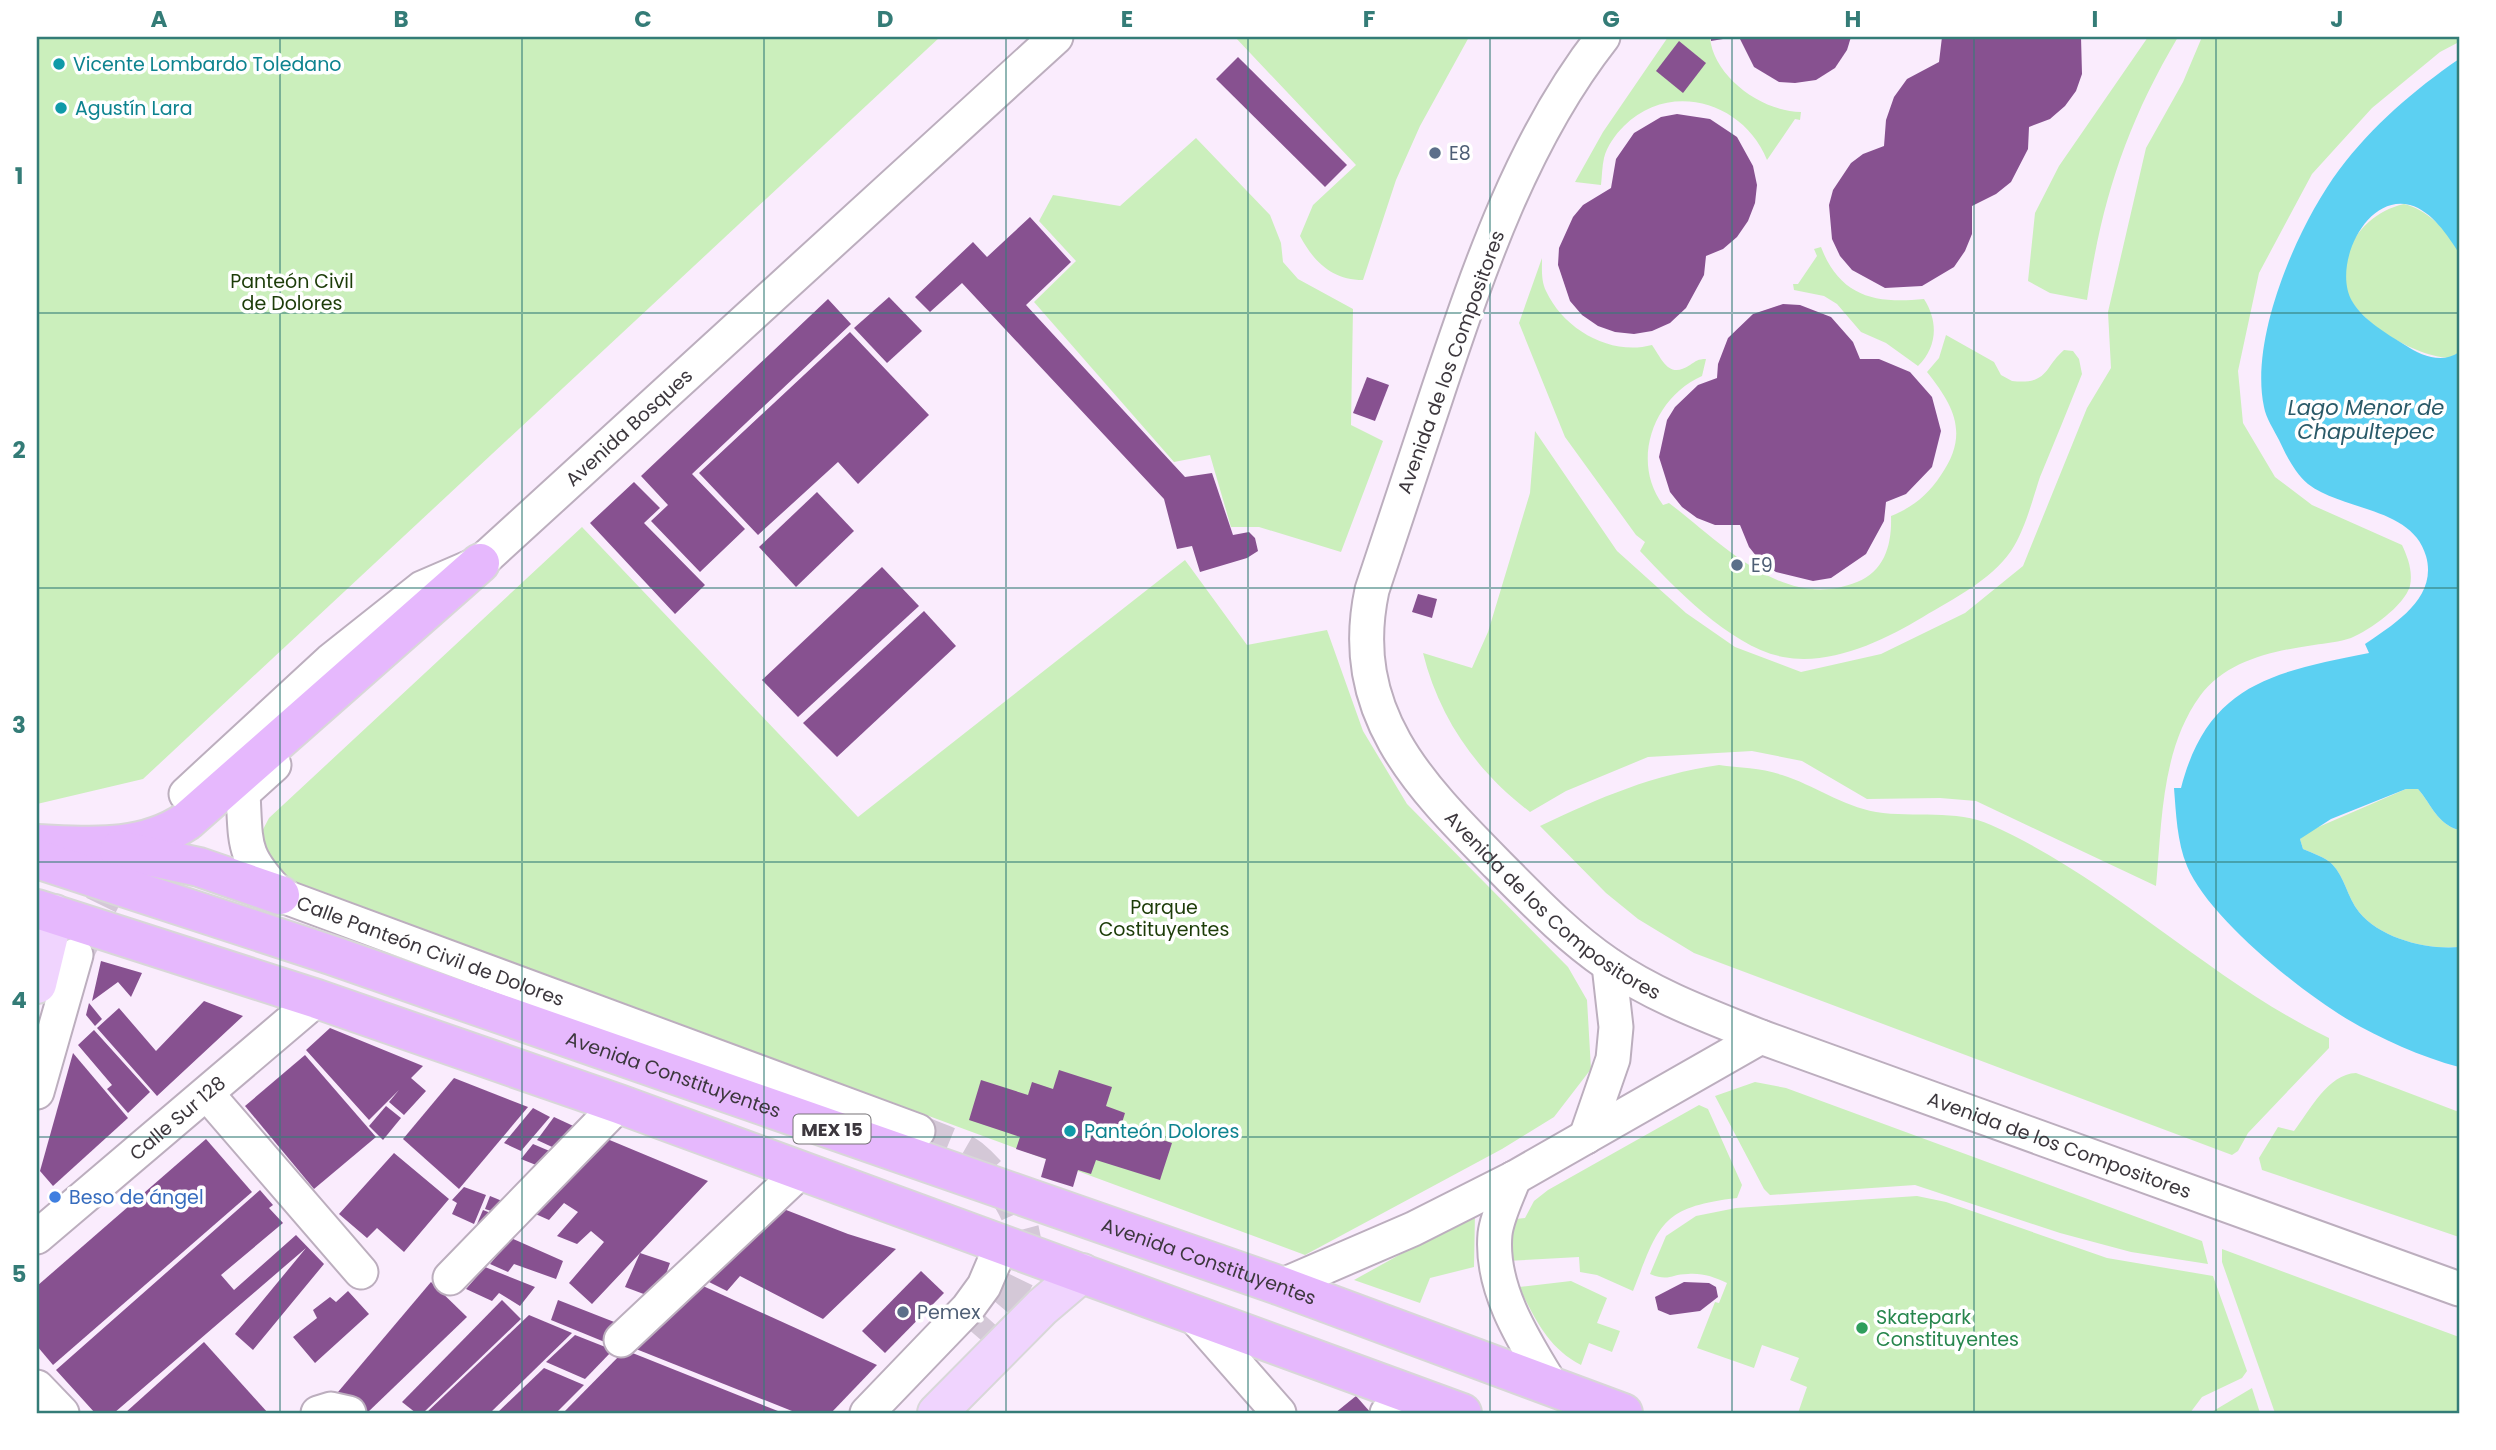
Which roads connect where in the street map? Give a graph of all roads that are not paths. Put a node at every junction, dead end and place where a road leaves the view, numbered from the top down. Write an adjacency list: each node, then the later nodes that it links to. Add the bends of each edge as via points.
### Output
1 (1056, 37): 3 (street, Avenida Bosques)
2 (1603, 37): 14 (street, Avenida de los Compositores, via 1564,91 1525,162 1422,440 1366,621 1372,690 1402,758 1543,911)
3 (480, 563): 4 (street, via 447,608 405,651); 5 (street, Avenida Bosques, via 422,588 330,661); 7 (highway, via 187,821 142,842)
4 (243, 793): 9 (highway, via 204,831 197,854); 10 (street, Calle Panteón Civil de Dolores, via 248,856)
5 (186, 794)
6 (37, 844): 7 (highway)
7 (107, 847): 9 (highway)
8 (37, 859): 12 (highway, Avenida Constituyentes / MEX 15)
9 (199, 867): 10 (highway); 12 (highway, via 218,902)
10 (280, 895): 21 (street, Calle Panteón Civil de Dolores)
11 (45, 912): 15 (main road); 16 (highway, MEX 15)
12 (238, 924): 30 (highway, Avenida Constituyentes / MEX 15)
13 (76, 955): 18 (street)
14 (1609, 965): 17 (street, Avenida de los Compositores, via 1660,994); 22 (street, via 1616,1027 1613,1059)
15 (37, 984)
16 (317, 999): 19 (street, Calle Sur 128); 20 (highway, MEX 15)
17 (1761, 1037): 22 (street); 31 (street, Avenida de los Compositores)
18 (37, 1092)
19 (208, 1095): 25 (street, Calle Sur 128); 27 (street)
20 (619, 1104): 23 (highway, MEX 15); 29 (street)
21 (919, 1131)
22 (1586, 1137): 24 (street)
23 (802, 1170): 26 (highway, MEX 15); 34 (street)
24 (1514, 1178): 30 (street, via 1413,1229); 35 (street, via 1495,1233 1497,1272 1526,1343)
25 (37, 1237)
26 (1001, 1246): 28 (highway, MEX 15); 39 (street, via 984,1286 968,1308)
27 (361, 1272)
28 (1082, 1273): 32 (highway, MEX 15); 41 (main road, via 1051,1298)
29 (450, 1278)
30 (1281, 1286): 35 (highway, Avenida Constituyentes / MEX 15)
31 (2459, 1289)
32 (1193, 1315): 37 (highway, MEX 15); 42 (street)
33 (974, 1334): 40 (street)
34 (621, 1340)
35 (1550, 1385): 44 (highway, Avenida Constituyentes / MEX 15)
36 (37, 1387): 38 (street)
37 (1397, 1403): 43 (highway, MEX 15)
38 (62, 1413)
39 (867, 1413)
40 (900, 1413)
41 (937, 1413)
42 (1279, 1413)
43 (1462, 1413)
44 (1623, 1413)

